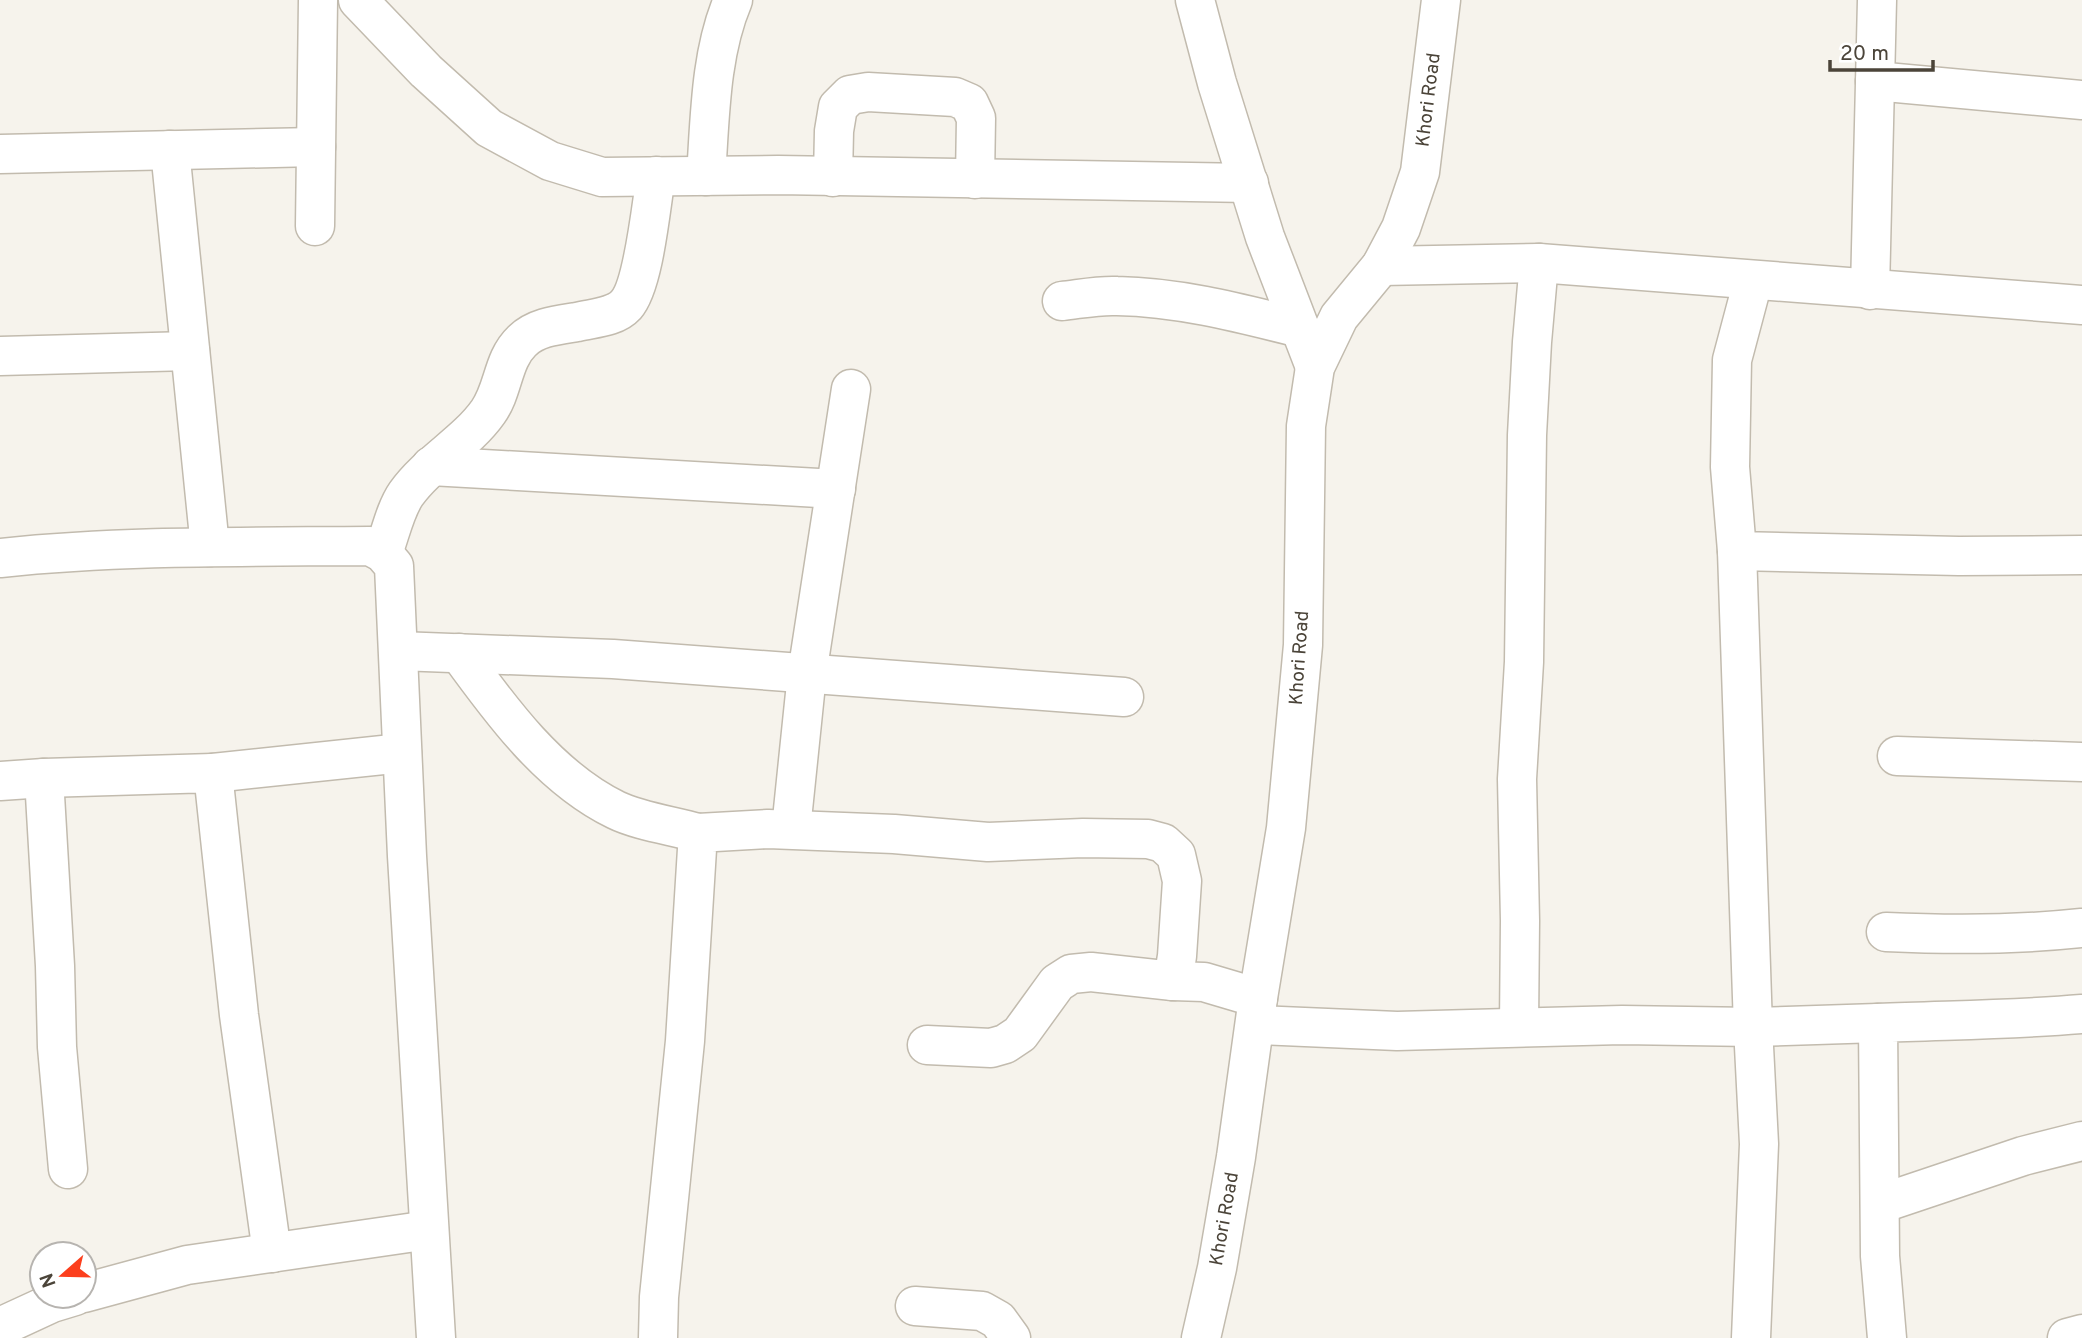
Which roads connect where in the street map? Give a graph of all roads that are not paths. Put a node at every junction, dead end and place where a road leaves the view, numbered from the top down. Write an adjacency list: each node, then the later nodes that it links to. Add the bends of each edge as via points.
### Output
1 (318, 0): 9 (street)
2 (358, 0): 12 (street, via 489,128 550,161 602,177)
3 (733, 0): 13 (street, via 720,44)
4 (1195, 0): 16 (street)
5 (1441, 0): 19 (street, Khori Road, via 1420,172 1401,228)
6 (1877, 0): 7 (street)
7 (1875, 81): 8 (street); 21 (street)
8 (2082, 100)
9 (316, 147): 10 (street); 17 (street)
10 (170, 150): 11 (street); 25 (street)
11 (0, 154)
12 (656, 176): 13 (street); 29 (street, via 638,282 626,304 610,315 550,327 523,340 508,360 488,412)
13 (705, 176): 14 (street)
14 (833, 177): 15 (street); 15 (street, via 838,107 850,96 868,92 956,97 969,103 976,118)
15 (975, 179): 16 (street)
16 (1249, 183): 24 (street)
17 (315, 226)
18 (1539, 263): 19 (street); 20 (street); 54 (street, via 1527,435 1524,662 1517,779)
19 (1381, 266): 27 (street, Khori Road, via 1339,317)
20 (1753, 281): 21 (street); 32 (street, via 1732,360 1730,467)
21 (1870, 290): 23 (street)
22 (1062, 302): 24 (street, via 1114,296 1160,299)
23 (2082, 306)
24 (1300, 328): 27 (street)
25 (190, 351): 26 (street); 31 (street)
26 (0, 356)
27 (1315, 367): 51 (street, Khori Road, via 1306,426 1303,645 1286,828)
28 (851, 388): 30 (street)
29 (431, 466): 30 (street); 33 (street, via 404,497)
30 (836, 489): 38 (street)
31 (210, 547): 33 (street, via 370,546); 35 (street)
32 (1737, 551): 34 (street); 55 (street)
33 (383, 554): 36 (street, via 394,566)
34 (2082, 555)
35 (0, 558)
36 (398, 651): 37 (street); 40 (street)
37 (459, 653): 38 (street); 47 (street, via 531,744 565,777 617,811)
38 (807, 674): 39 (street); 46 (street)
39 (1124, 697)
40 (402, 753): 43 (street); 60 (street)
41 (1897, 757): 42 (street)
42 (2082, 762)
43 (213, 773): 44 (street); 61 (street, via 239,1014)
44 (44, 778): 45 (street); 58 (street)
45 (0, 781)
46 (791, 829): 47 (street); 50 (street, via 988,842 1083,838 1163,843 1176,855 1182,881)
47 (698, 833): 68 (street)
48 (2082, 928): 49 (street, via 2025,934)
49 (1886, 932)
50 (1173, 981): 51 (street, via 1204,982); 56 (street, via 1071,974 1057,983 1020,1034 1005,1044 991,1048)
51 (1257, 1012): 54 (street, via 1397,1031); 70 (street, Khori Road, via 1217,1268)
52 (2082, 1014): 53 (street)
53 (1878, 1023): 55 (street); 59 (street)
54 (1519, 1026): 55 (street)
55 (1753, 1027): 71 (street, via 1759,1144)
56 (928, 1045)
57 (2082, 1141): 59 (street)
58 (68, 1169)
59 (1880, 1204): 72 (street)
60 (429, 1230): 61 (street); 67 (street)
61 (272, 1253): 62 (street, via 187,1265)
62 (98, 1289)
63 (915, 1306): 69 (street, via 982,1311 998,1320)
64 (37, 1310): 65 (street)
65 (0, 1327)
66 (2082, 1334): 73 (street)
67 (436, 1338)
68 (658, 1338)
69 (1011, 1338)
70 (1201, 1338)
71 (1751, 1338)
72 (1887, 1338)
73 (2067, 1338)

